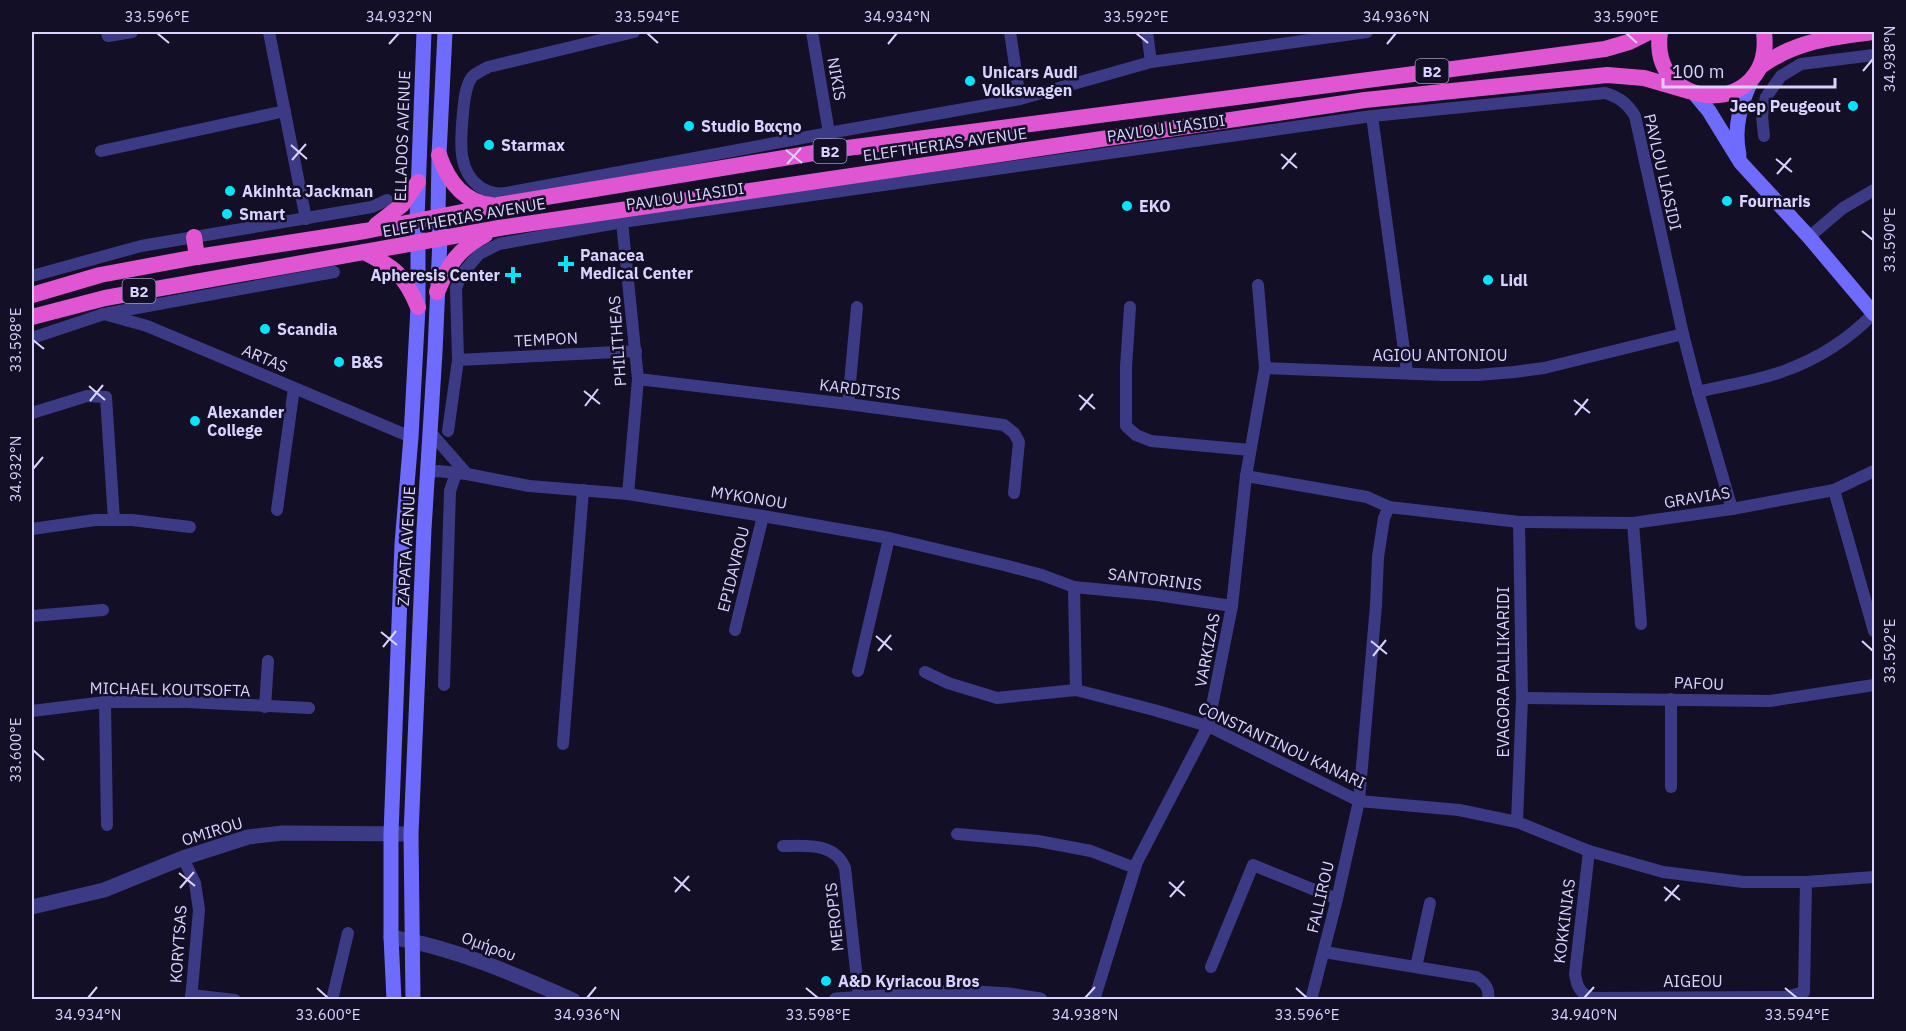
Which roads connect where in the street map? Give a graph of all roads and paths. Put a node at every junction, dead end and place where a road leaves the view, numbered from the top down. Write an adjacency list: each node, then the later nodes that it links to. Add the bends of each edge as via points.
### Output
1 (132, 32): 14 (street)
2 (269, 32): 21 (street)
3 (424, 32): 32 (main road, ELLADOS AVENUE)
4 (445, 32): 30 (main road)
5 (634, 32): 15 (street)
6 (812, 32): 24 (street, NIKIS)
7 (1010, 32): 20 (street)
8 (1147, 32): 17 (street)
9 (1367, 32): 17 (street)
10 (1649, 32): 34 (highway, ELEFTHERIAS AVENUE / B2, via 1605,49 832,150)
11 (1660, 32): 19 (highway, via 1665,67 1675,81)
12 (1764, 32): 18 (highway, via 1764,55)
13 (1875, 32): 18 (highway, B2, via 1807,43 1778,54)
14 (108, 34)
15 (598, 36): 34 (street, via 488,67 471,78 465,100 463,161 472,181 500,194)
16 (1875, 54): 25 (street, via 1801,64 1781,76 1766,97 1762,116)
17 (1151, 62): 20 (street)
18 (1757, 71): 19 (highway, B2, via 1742,87 1726,94); 31 (main road, via 1737,121 1736,143)
19 (1691, 92): 23 (highway, ELEFTHERIAS AVENUE / B2, via 1644,78 1607,75 1365,100); 31 (main road, via 1709,111)
20 (1020, 99): 24 (street)
21 (285, 111): 28 (street); 37 (street)
22 (1372, 116): 27 (street, PAVLOU LIASIDI); 59 (street, PAVLOU LIASIDI, via 1567,96 1616,96 1635,116); 64 (street)
23 (1172, 129): 26 (highway, ELEFTHERIAS AVENUE / B2); 27 (street)
24 (829, 133): 34 (street)
25 (1764, 136)
26 (1083, 142): 29 (street); 40 (highway, ELEFTHERIAS AVENUE / B2)
27 (1156, 146): 29 (street, PAVLOU LIASIDI)
28 (101, 151)
29 (1100, 153): 39 (street, PAVLOU LIASIDI)
30 (439, 155): 34 (highway, via 447,176 472,200); 36 (main road)
31 (1741, 163): 43 (main road)
32 (418, 182): 38 (main road, ELLADOS AVENUE); 41 (highway, via 402,205)
33 (1875, 190): 43 (street, via 1843,208)
34 (502, 199): 36 (highway, ELEFTHERIAS AVENUE / B2)
35 (387, 200): 37 (street, via 372,207)
36 (438, 216): 38 (highway, ELEFTHERIAS AVENUE / B2); 44 (main road)
37 (306, 219): 42 (street)
38 (417, 220): 41 (highway, ELEFTHERIAS AVENUE / B2); 45 (main road, ELLADOS AVENUE)
39 (622, 222): 61 (street, PHILITHEAS); 62 (street, PAVLOU LIASIDI, via 499,244 479,254 456,288)
40 (499, 228): 44 (highway, ELEFTHERIAS AVENUE / B2); 51 (highway, via 464,248 446,271)
41 (365, 231): 47 (highway, ELEFTHERIAS AVENUE / B2)
42 (194, 237): 47 (highway); 49 (street, via 141,246)
43 (1809, 237): 57 (main road)
44 (440, 239): 45 (highway, ELEFTHERIAS AVENUE / B2); 51 (main road, ZAPATA AVENUE)
45 (418, 242): 46 (highway, ELEFTHERIAS AVENUE / B2); 53 (main road, ZAPATA AVENUE)
46 (364, 252): 53 (highway, via 399,273); 58 (highway, ELEFTHERIAS AVENUE / B2, via 105,298)
47 (197, 257): 52 (highway, ELEFTHERIAS AVENUE / B2, via 100,275)
48 (334, 272): 56 (street)
49 (32, 276)
50 (1258, 285): 63 (street, VARKIZAS)
51 (437, 292): 71 (main road, ZAPATA AVENUE)
52 (32, 295)
53 (418, 306): 72 (main road, ZAPATA AVENUE)
54 (856, 307): 68 (street)
55 (1130, 307): 73 (street, via 1126,426 1152,441)
56 (104, 314): 60 (street); 66 (street, ARTAS, via 147,326)
57 (1874, 314): 67 (street, via 1853,334 1783,371)
58 (32, 317)
59 (1683, 334): 64 (street, AGIOU ANTONIOU, via 1544,368 1477,375); 67 (street, PAVLOU LIASIDI)
60 (32, 338)
61 (636, 351): 62 (street, TEMPON); 65 (street, PHILITHEAS)
62 (458, 360): 70 (street, PAVLOU LIASIDI)
63 (1265, 368): 64 (street, AGIOU ANTONIOU); 73 (street, VARKIZAS)
64 (1407, 372)
65 (638, 379): 68 (street, KARDITSIS); 81 (street, PHILITHEAS)
66 (294, 388): 72 (street, ARTAS); 84 (street)
67 (1698, 392): 83 (street, PAVLOU LIASIDI)
68 (848, 404): 80 (street, KARDITSIS, via 1004,425 1019,442)
69 (32, 413): 86 (street, via 87,396 106,397)
70 (448, 431)
71 (431, 433): 75 (main road, ZAPATA AVENUE); 76 (street)
72 (411, 437): 118 (main road, ZAPATA AVENUE, via 402,544)
73 (1250, 450): 77 (street, VARKIZAS)
74 (1875, 471): 79 (street, GRAVIAS)
75 (429, 473): 76 (street, MYKONOU); 119 (main road, ZAPATA AVENUE)
76 (462, 473): 78 (street, MYKONOU, via 529,486); 104 (street, via 450,491)
77 (1246, 476): 82 (street, GRAVIAS, via 1367,497); 94 (street, VARKIZAS)
78 (583, 490): 81 (street, MYKONOU); 113 (street)
79 (1834, 490): 83 (street, GRAVIAS); 93 (street)
80 (1014, 493)
81 (628, 494): 85 (street, MYKONOU)
82 (1389, 507): 87 (street, GRAVIAS); 115 (street, via 1378,557)
83 (1732, 509): 88 (street, GRAVIAS)
84 (277, 510)
85 (763, 516): 91 (street, MYKONOU); 98 (street, EPIDAVROU)
86 (114, 520): 89 (street); 90 (street)
87 (1519, 522): 88 (street, GRAVIAS); 106 (street, EVAGORA PALLIKARIDI)
88 (1633, 523): 97 (street)
89 (190, 527)
90 (32, 529)
91 (889, 538): 92 (street, MYKONOU, via 1042,575); 101 (street)
92 (1074, 587): 94 (street, SANTORINIS); 105 (street)
93 (1871, 605): 99 (street)
94 (1232, 606): 112 (street, VARKIZAS)
95 (103, 610): 96 (street)
96 (32, 616)
97 (1641, 624)
98 (735, 630)
99 (1875, 631)
100 (268, 661): 109 (street)
101 (858, 671)
102 (925, 672): 105 (street, CONSTANTINOU KANARI, via 997,698)
103 (1875, 684): 107 (street, PAFOU, via 1770,702)
104 (444, 685)
105 (1076, 690): 112 (street, CONSTANTINOU KANARI)
106 (1522, 698): 107 (street, PAFOU); 116 (street, EVAGORA PALLIKARIDI)
107 (1671, 699): 114 (street)
108 (105, 702): 109 (street, MICHAEL KOUTSOFTA); 111 (street, MICHAEL KOUTSOFTA); 117 (street)
109 (266, 707): 110 (street, MICHAEL KOUTSOFTA)
110 (309, 708)
111 (32, 711)
112 (1208, 726): 115 (street, CONSTANTINOU KANARI); 124 (street, VARKIZAS)
113 (563, 744)
114 (1671, 787)
115 (1359, 801): 116 (street, CONSTANTINOU KANARI, via 1459,810); 127 (street, FALLIROU)
116 (1517, 822): 122 (street, CONSTANTINOU KANARI)
117 (107, 825)
118 (391, 834): 119 (street, OMIROU); 123 (street, OMIROU, via 269,834); 131 (main road, ZAPATA AVENUE)
119 (411, 834): 132 (main road, ZAPATA AVENUE)
120 (957, 834): 124 (street, via 1038,841 1091,851)
121 (783, 846): 139 (street, MEROPIS, via 817,846 842,860)
122 (1589, 851): 126 (street, CONSTANTINOU KANARI, via 1663,872 1743,882); 136 (street, KOKKINIAS, via 1575,974)
123 (183, 858): 129 (street, OMIROU, via 104,890); 137 (street, KORYTSAS, via 195,883 199,910)
124 (1135, 868): 147 (street, VARKIZAS)
125 (1875, 877): 126 (street, CONSTANTINOU KANARI)
126 (1806, 882): 136 (street, AIGEOU, via 1804,992 1786,997 1592,998)
127 (1337, 899): 133 (street, FALLIROU); 134 (street, via 1253,865)
128 (1430, 903): 135 (street)
129 (32, 907)
130 (348, 933): 141 (street)
131 (391, 937): 132 (street, Ομήρου); 142 (main road, ZAPATA AVENUE)
132 (413, 940): 143 (main road, ZAPATA AVENUE); 144 (street, Ομήρου, via 489,963)
133 (1324, 952): 135 (street); 148 (street, FALLIROU)
134 (1211, 967)
135 (1416, 967): 149 (street, via 1476,977 1486,983)
136 (1582, 994)
137 (191, 997): 140 (street)
138 (1009, 997): 139 (street, via 961,992); 146 (street)
139 (859, 998): 145 (street)
140 (235, 999)
141 (332, 999)
142 (394, 999)
143 (413, 999)
144 (573, 999)
145 (836, 999)
146 (1040, 999)
147 (1094, 999)
148 (1311, 999)
149 (1488, 999)

